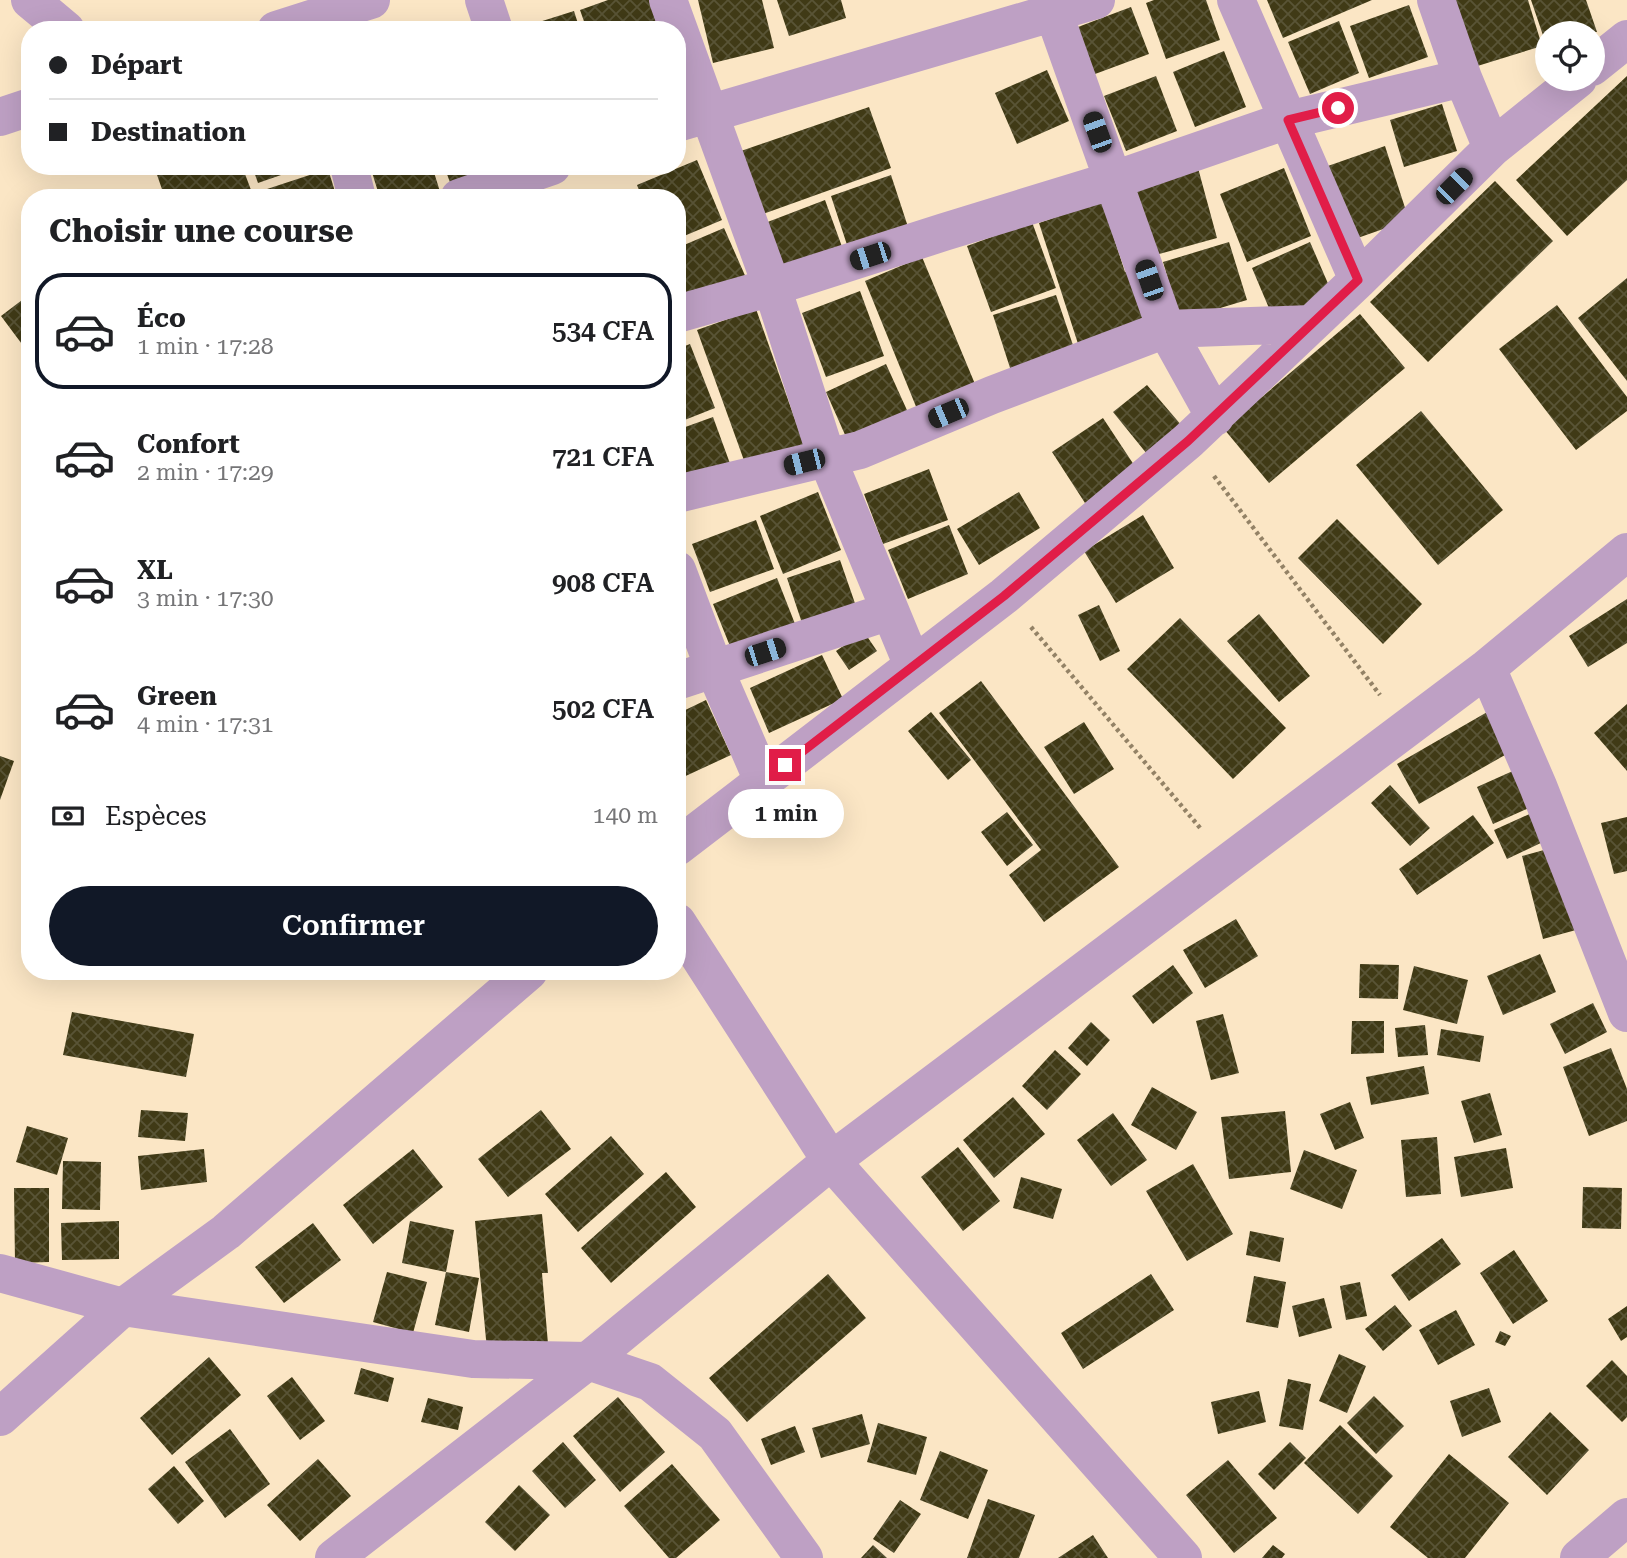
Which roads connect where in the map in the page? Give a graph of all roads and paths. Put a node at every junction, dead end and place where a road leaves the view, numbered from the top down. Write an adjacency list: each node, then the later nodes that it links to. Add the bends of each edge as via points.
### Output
1 (30, 0): 9 (street)
2 (371, 0): 10 (street)
3 (484, 0): 11 (street)
4 (667, 0): 12 (street)
5 (1096, 0): 8 (street)
6 (1236, 0): 21 (street)
7 (1436, 0): 15 (street)
8 (1051, 6): 20 (street); 24 (street)
9 (55, 21)
10 (321, 21)
11 (491, 21)
12 (671, 21)
13 (1627, 39): 14 (street)
14 (1605, 57)
15 (1463, 78): 21 (street); 22 (street)
16 (686, 90): 20 (street)
17 (1563, 91): 22 (street)
18 (21, 110): 19 (street)
19 (0, 117)
20 (692, 118): 27 (street)
21 (1288, 120): 24 (street); 26 (street)
22 (1492, 148): 26 (street)
23 (546, 175): 25 (street)
24 (1114, 180): 27 (street); 30 (street)
25 (493, 189)
26 (1358, 280): 29 (street)
27 (772, 288): 28 (street); 32 (street)
28 (686, 312)
29 (1311, 324): 30 (street); 31 (street)
30 (1166, 329): 31 (street); 32 (street, via 860,450)
31 (1201, 429): 36 (street); 42 (path)
32 (827, 458): 33 (street); 37 (street)
33 (686, 492)
34 (1627, 552): 40 (street)
35 (686, 594): 39 (street)
36 (1004, 596): 38 (street); 45 (path)
37 (890, 611): 38 (street); 39 (street)
38 (913, 666): 43 (street)
39 (714, 668): 41 (street); 43 (street)
40 (1487, 668): 42 (street); 48 (street)
41 (686, 678)
42 (1406, 729): 45 (street)
43 (763, 781): 44 (street)
44 (686, 841)
45 (1229, 862): 49 (street)
46 (686, 936): 49 (street)
47 (519, 980): 51 (street, via 226,1232)
48 (1627, 1013)
49 (831, 1161): 52 (street); 57 (street)
50 (0, 1273): 51 (street)
51 (123, 1307): 52 (street, via 473,1359); 53 (street)
52 (588, 1361): 55 (street); 56 (street, via 650,1382 715,1434)
53 (0, 1417)
54 (1627, 1517): 58 (street)
55 (334, 1558)
56 (804, 1558)
57 (1183, 1558)
58 (1579, 1558)

